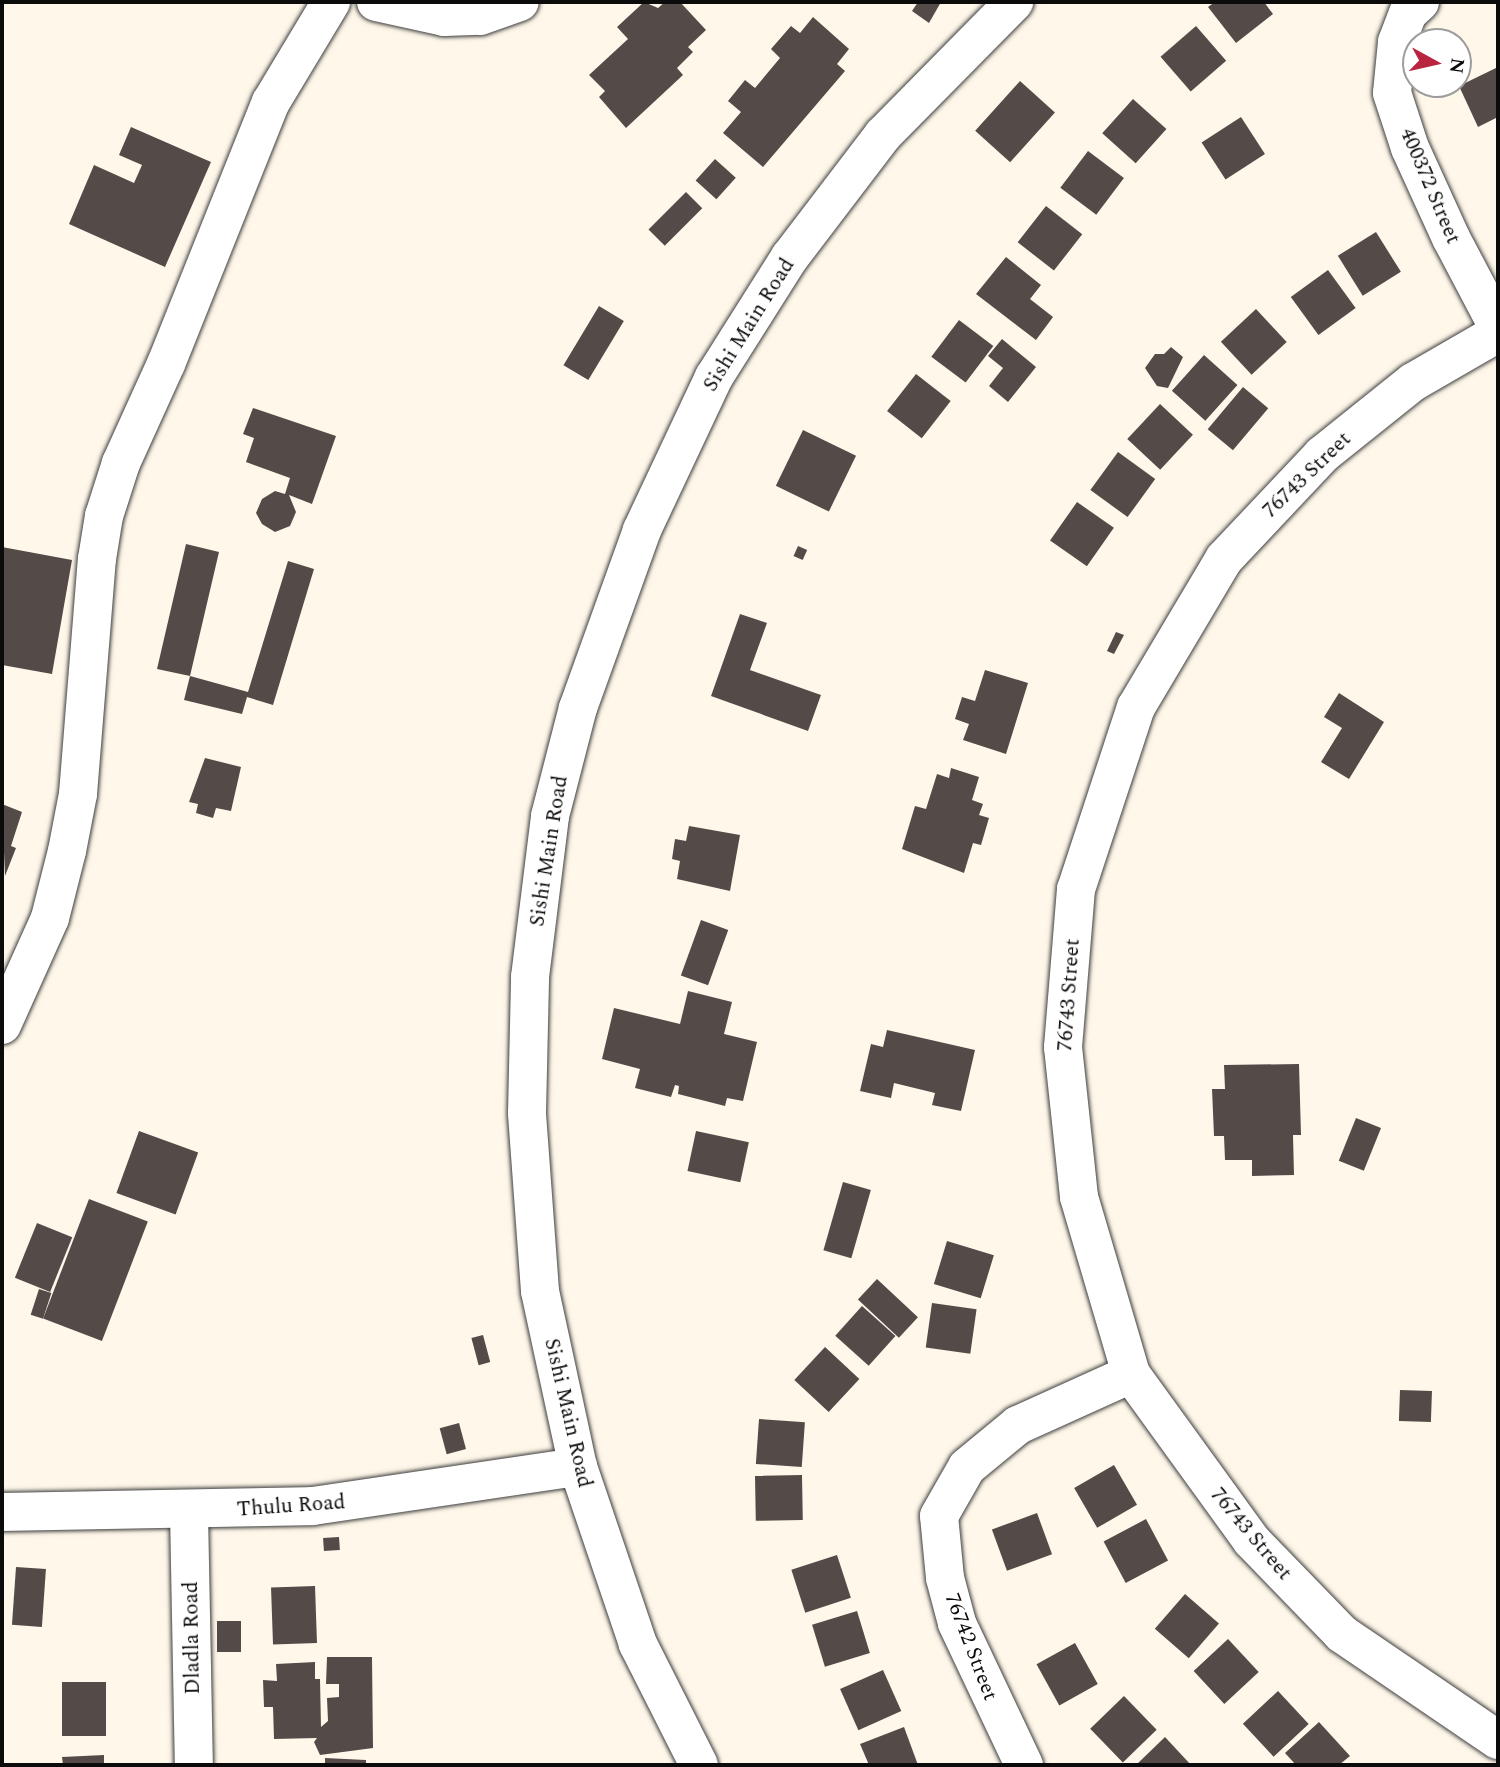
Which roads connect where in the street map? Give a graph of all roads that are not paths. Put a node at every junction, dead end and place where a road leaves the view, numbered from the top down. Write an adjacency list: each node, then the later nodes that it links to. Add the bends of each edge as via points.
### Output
1 (331, 2): 8 (street, via 271,102 166,364 121,463 104,516 97,559 78,794 68,851 50,918)
2 (376, 2): 3 (street, via 444,17 480,16)
3 (520, 2)
4 (1014, 2): 10 (street, Sishi Main Road, via 883,135 790,257 714,377 642,530 578,708 550,816 530,977 527,1113 540,1291)
5 (1420, 2): 6 (street, 400372 Street, via 1408,13 1397,42 1392,93 1435,204)
6 (1498, 327)
7 (1498, 333): 9 (street, 76743 Street, via 1413,382 1322,455 1224,559 1136,707 1076,889 1063,1046 1079,1197)
8 (2, 1025)
9 (1131, 1374): 13 (street, 76743 Street, via 1251,1540 1342,1634); 16 (street, 76742 Street, via 1018,1424 968,1467 939,1516 945,1578 957,1623)
10 (578, 1467): 12 (street, Thulu Road, via 394,1497); 15 (street, Sishi Main Road, via 638,1644)
11 (2, 1512): 12 (street, Thulu Road)
12 (189, 1512): 14 (street, Dladla Road)
13 (1498, 1740)
14 (194, 1765)
15 (699, 1765)
16 (1024, 1765)

